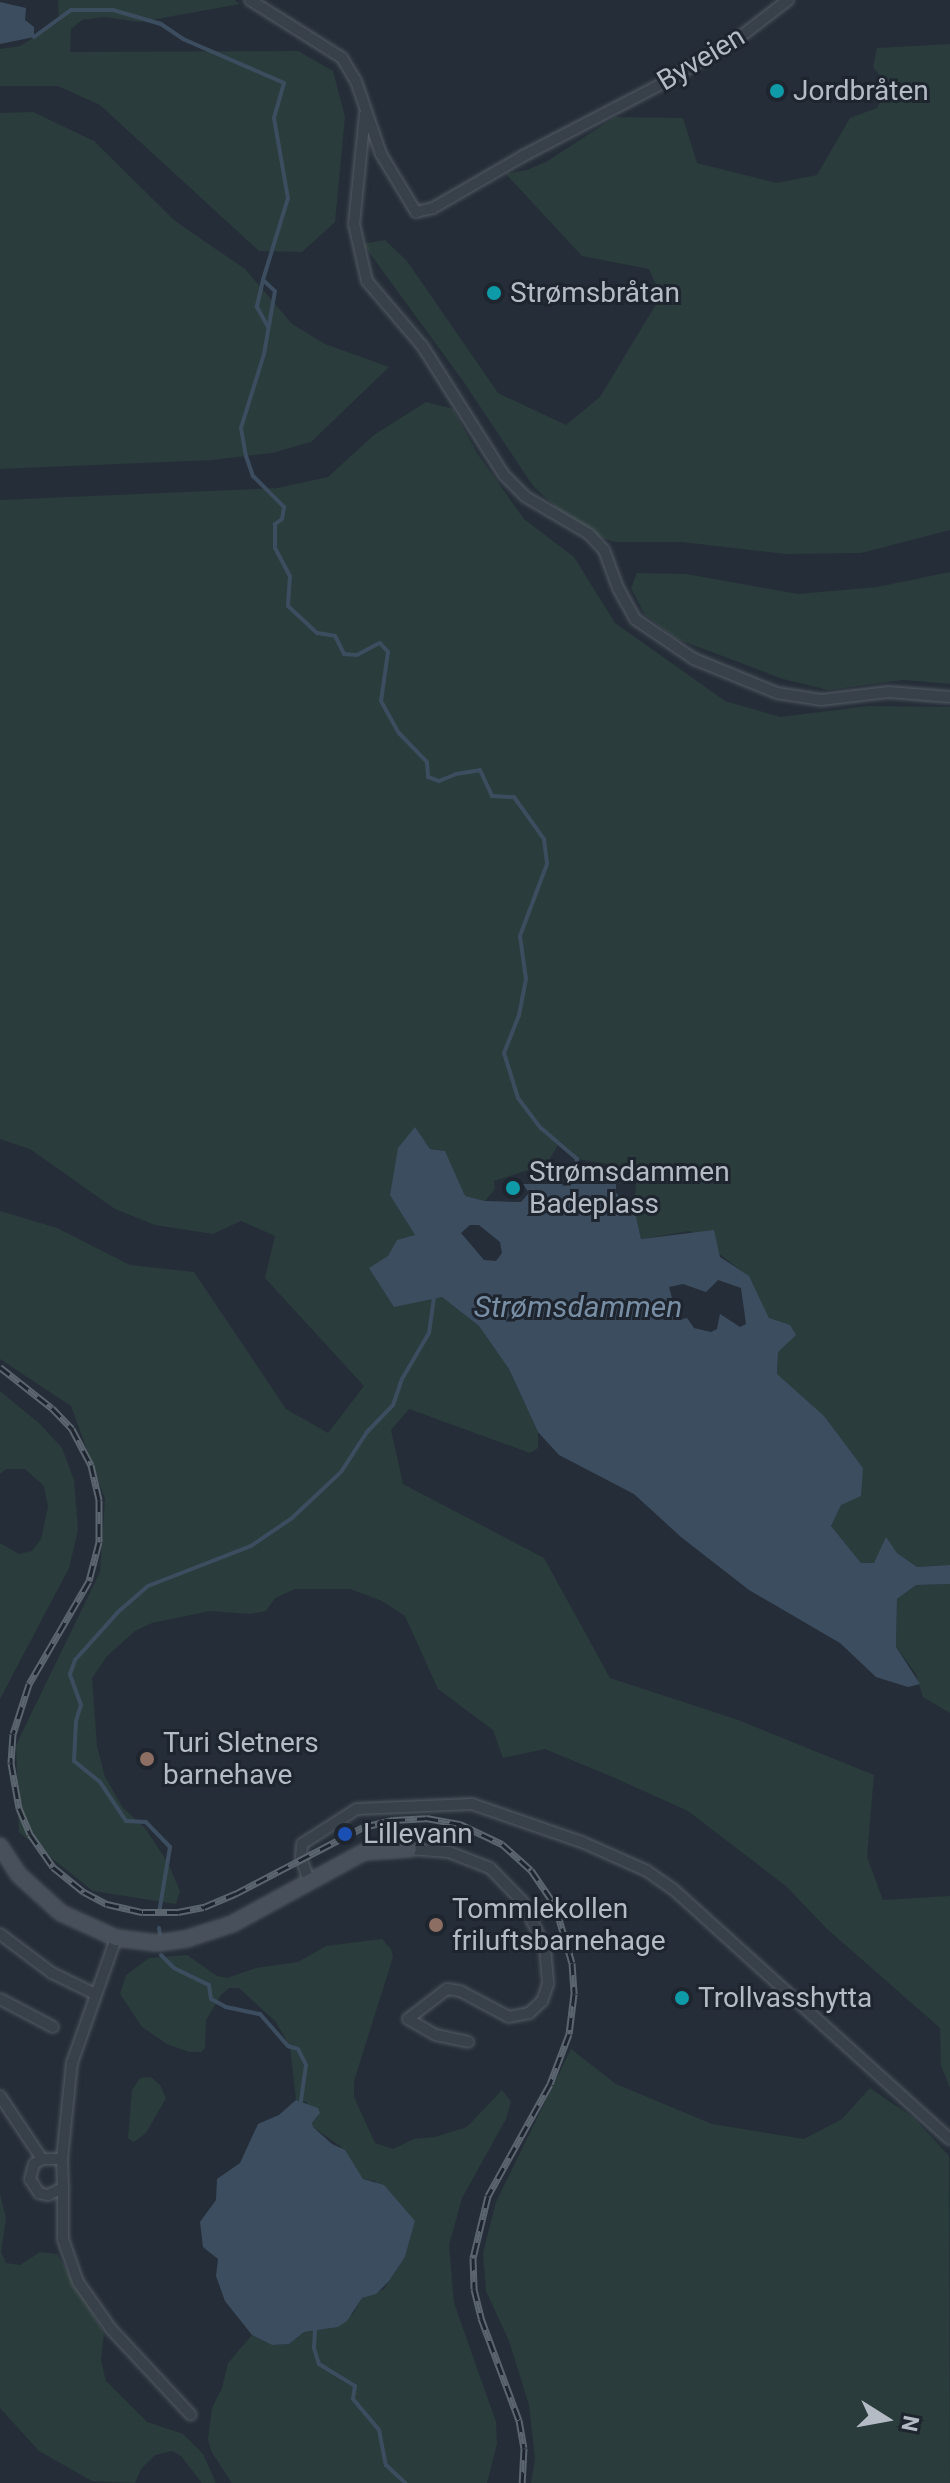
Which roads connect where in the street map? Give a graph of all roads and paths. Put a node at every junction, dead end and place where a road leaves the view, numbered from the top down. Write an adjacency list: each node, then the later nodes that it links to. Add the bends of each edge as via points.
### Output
1 (250, 0): 3 (street, via 342,58 356,81)
2 (788, 0): 3 (street, Byveien, via 719,51 433,208 416,212 392,176)
3 (365, 114): 4 (street, via 354,214 367,281 423,347 504,475 535,505 589,534 604,550 635,619 694,659 777,693 821,700 889,692)
4 (950, 697)
5 (0, 1846): 9 (street, via 48,1904 77,1923)
6 (409, 1849): 7 (street, via 364,1852); 13 (street, via 462,1855 490,1868 523,1902 545,1948 548,1984 542,2001 529,2013 509,2017 447,1989 408,2019 436,2035)
7 (309, 1881): 9 (street, via 254,1914 204,1935 157,1943); 15 (street, via 302,1844 357,1809 472,1804 582,1842 647,1871 673,1889)
8 (0, 1934): 10 (street, via 52,1973)
9 (116, 1938): 10 (street)
10 (95, 1994): 17 (street, via 72,2063)
11 (0, 1999): 12 (street)
12 (53, 2027)
13 (468, 2042)
14 (0, 2096): 16 (street)
15 (950, 2139)
16 (42, 2159): 17 (street); 18 (street, via 30,2171 33,2188 48,2195)
17 (62, 2159): 18 (street)
18 (63, 2188): 19 (street, via 63,2239 78,2282 111,2329)
19 (191, 2415)

